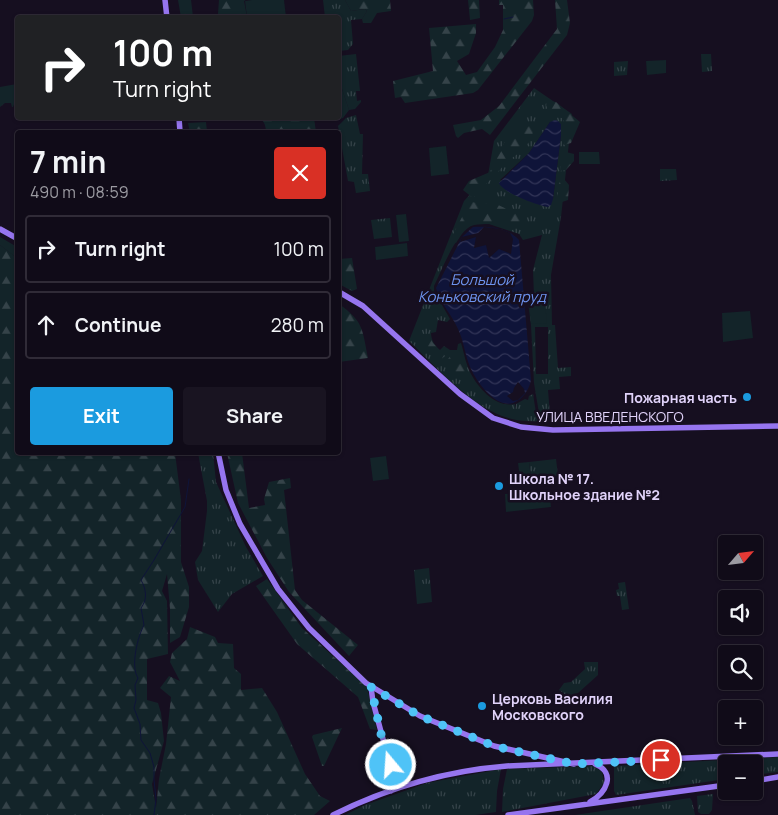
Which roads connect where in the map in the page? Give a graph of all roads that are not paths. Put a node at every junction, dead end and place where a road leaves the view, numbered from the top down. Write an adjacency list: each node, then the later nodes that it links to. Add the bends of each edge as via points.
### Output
1 (165, 0): 2 (main road)
2 (167, 15)
3 (0, 229): 4 (main road)
4 (15, 237)
5 (341, 293): 6 (main road, УЛИЦА ВВЕДЕНСКОГО, via 363,306 467,399 493,418 507,423 553,430)
6 (778, 426)
7 (219, 455): 8 (main road, via 229,499 278,589 309,628)
8 (371, 687): 11 (main road, via 420,716 494,746); 15 (main road, via 391,765)
9 (778, 754): 10 (main road)
10 (591, 762): 11 (main road); 16 (main road, via 603,769 607,784 600,796)
11 (574, 764): 15 (main road, via 475,768 424,779)
12 (778, 777): 13 (main road)
13 (763, 779)
14 (718, 785): 16 (main road)
15 (390, 791): 17 (main road)
16 (586, 803): 18 (main road)
17 (333, 815)
18 (508, 815)

